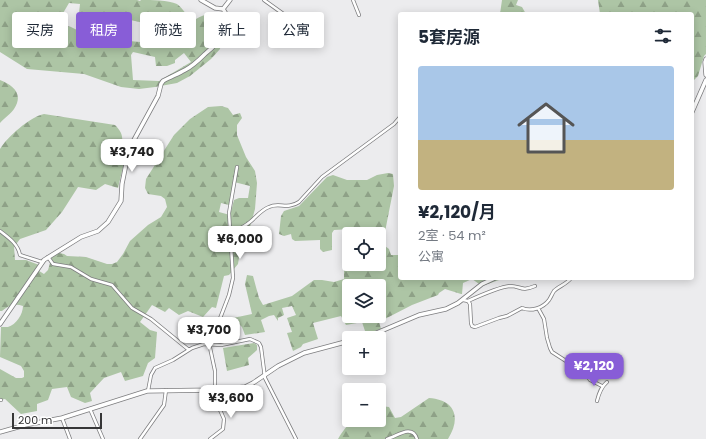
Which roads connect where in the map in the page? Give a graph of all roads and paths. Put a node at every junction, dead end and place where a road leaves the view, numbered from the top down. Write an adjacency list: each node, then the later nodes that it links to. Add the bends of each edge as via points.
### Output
1 (201, 0): 5 (street, via 215,8)
2 (230, 0): 5 (street)
3 (264, 0): 6 (street)
4 (353, 0): 7 (street)
5 (223, 9): 16 (street, via 226,26 219,42 196,63 161,84 158,96 129,149 121,201 108,222 98,231 81,237)
6 (281, 12)
7 (359, 15)
8 (706, 59): 9 (street)
9 (706, 75)
10 (706, 80): 11 (street)
11 (694, 107)
12 (398, 119): 15 (street, via 322,177 295,205 269,207)
13 (237, 168): 15 (street, via 229,213)
14 (0, 231): 17 (street, via 15,244 20,255)
15 (231, 233): 26 (street, via 234,271 232,284 219,322)
16 (48, 257): 17 (street); 27 (street, via 53,264 71,267 91,279 112,285 132,308 151,319)
17 (43, 262): 23 (street)
18 (491, 280): 21 (street, via 482,284)
19 (570, 280): 22 (street, via 553,292 548,301)
20 (535, 286): 21 (street, via 524,289 510,286)
21 (465, 300): 22 (street, via 470,304 470,323 475,327 522,308); 24 (street)
22 (538, 308): 30 (street, via 544,319 552,352 566,361 581,366 590,380)
23 (0, 324)
24 (381, 331)
25 (342, 343): 28 (street, via 304,353)
26 (208, 344): 27 (street); 28 (street, via 221,345 246,339 259,343); 32 (street, via 215,371)
27 (190, 350): 33 (street, via 155,368)
28 (265, 375): 32 (street, via 245,386); 42 (street)
29 (607, 382): 30 (street)
30 (602, 386): 34 (street)
31 (166, 390): 32 (street); 33 (street); 40 (street, via 164,405)
32 (214, 390): 41 (street, via 224,419 223,429)
33 (148, 391): 35 (street)
34 (597, 401)
35 (90, 409): 36 (street); 39 (street)
36 (62, 418): 37 (street); 38 (street)
37 (0, 432)
38 (70, 439)
39 (103, 439)
40 (140, 439)
41 (210, 439)
42 (296, 439)
43 (386, 439): 44 (street, via 406,431 412,432)
44 (417, 439)

